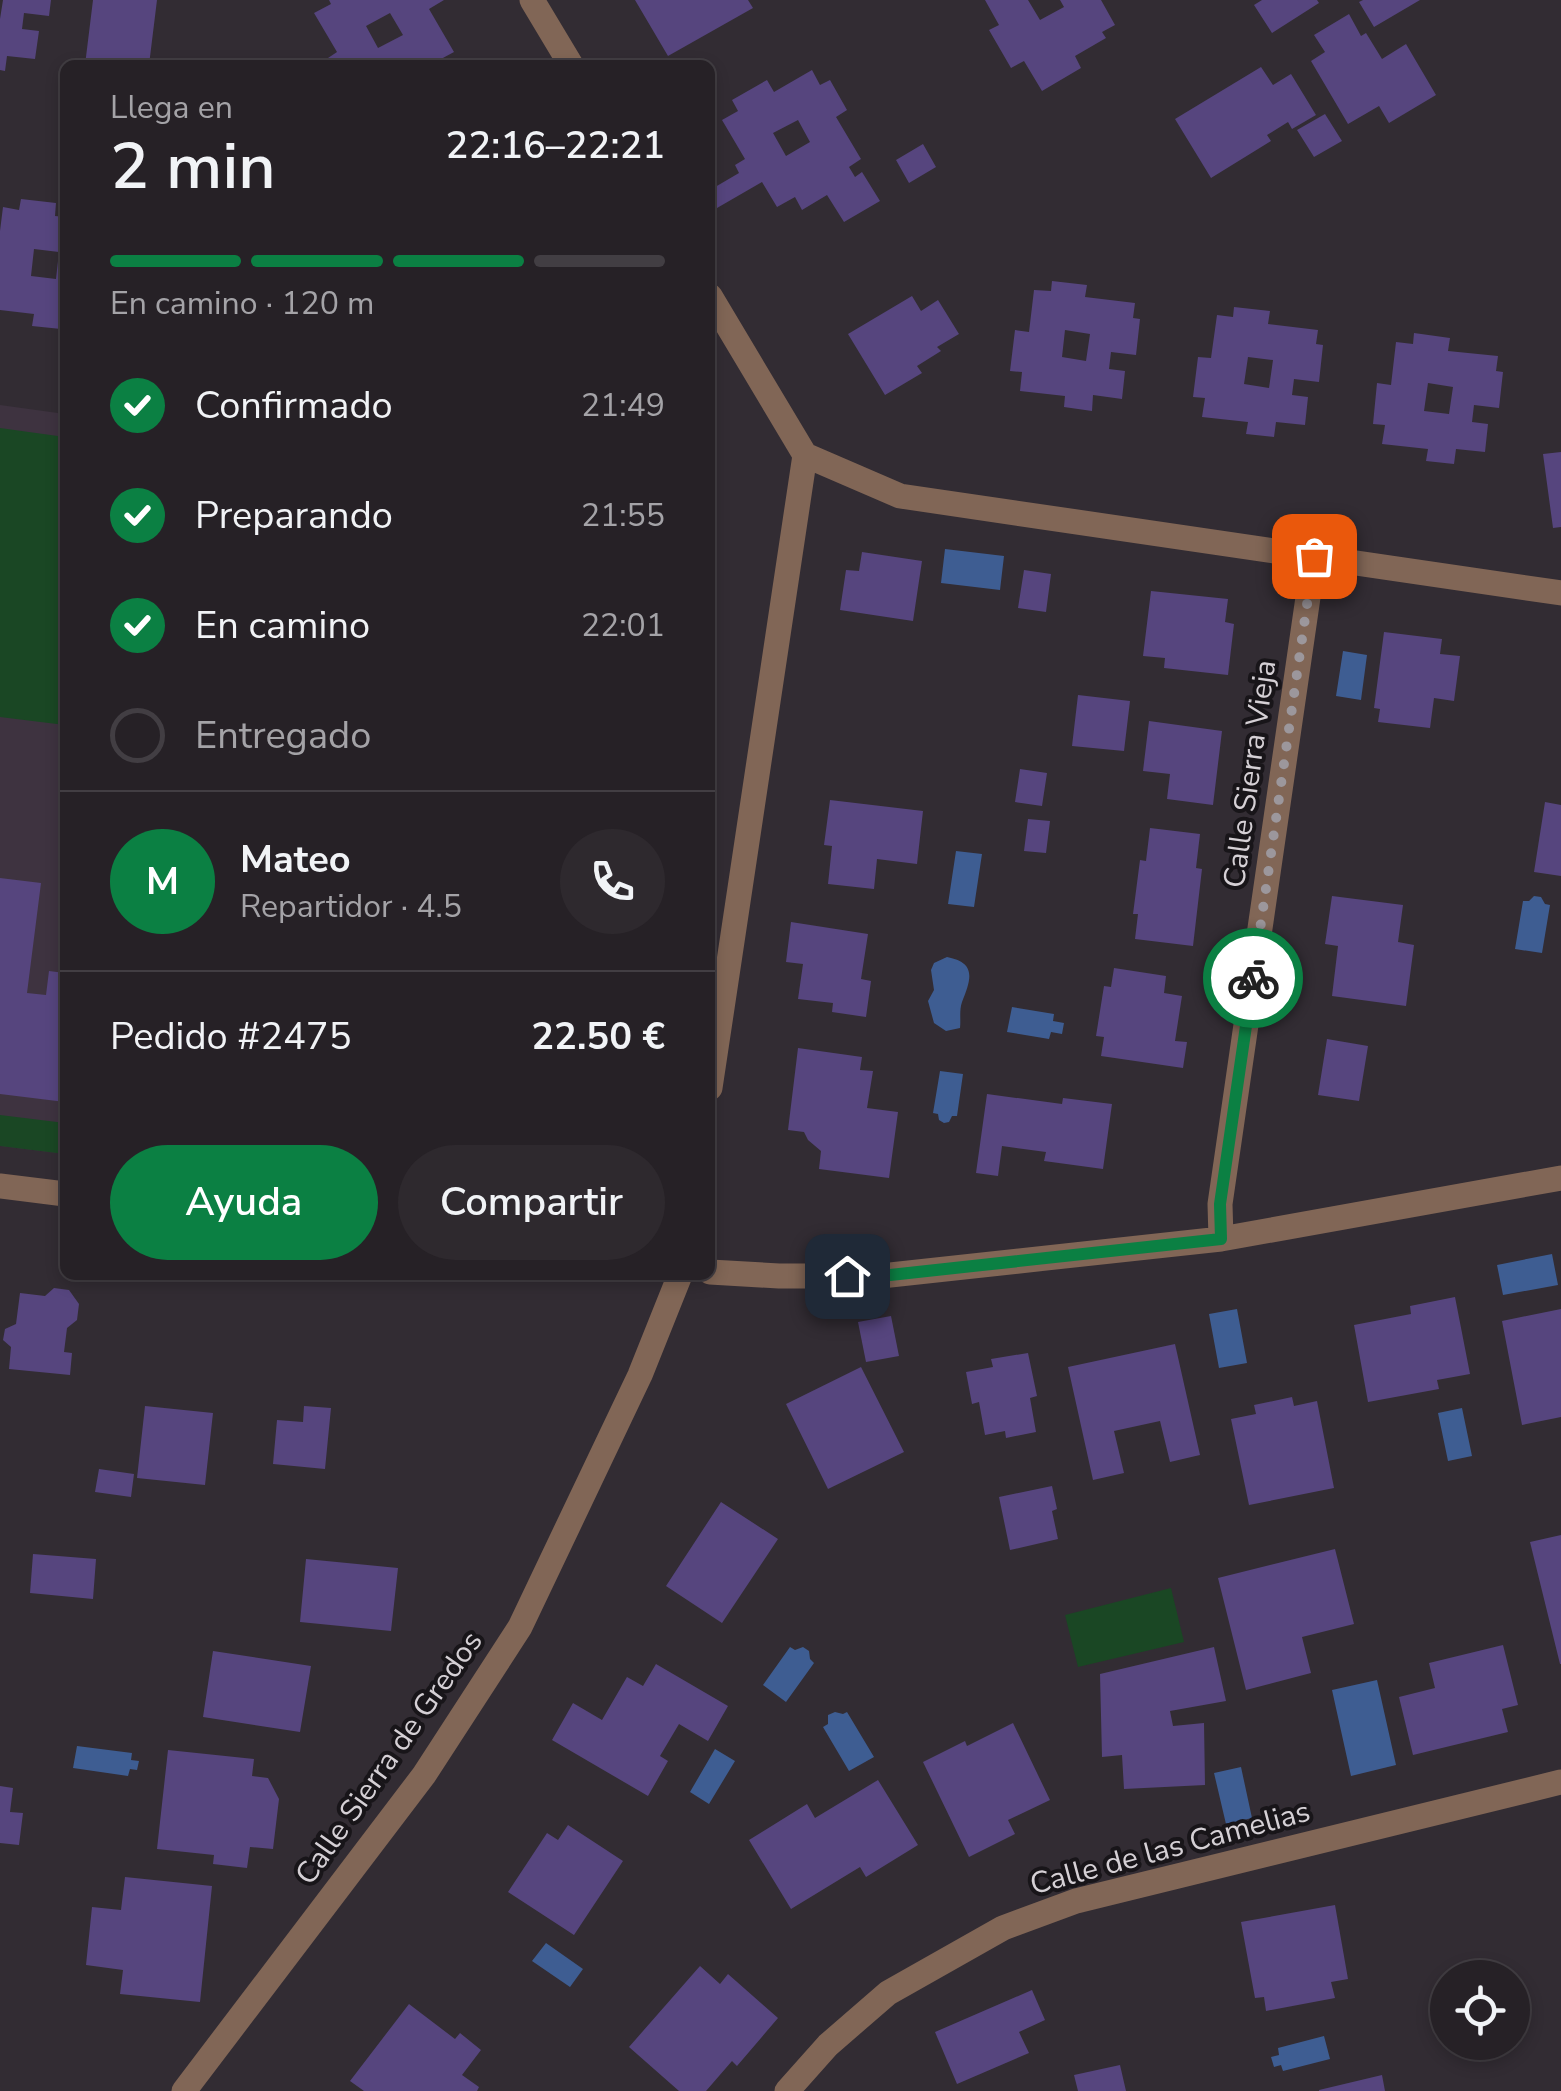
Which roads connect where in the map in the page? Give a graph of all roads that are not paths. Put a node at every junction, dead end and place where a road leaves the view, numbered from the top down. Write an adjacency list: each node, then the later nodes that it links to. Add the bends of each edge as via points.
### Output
1 (532, 0): 2 (street)
2 (568, 60)
3 (715, 304): 4 (street)
4 (805, 455): 5 (street, via 900,496); 7 (street)
5 (1314, 556): 6 (street); 11 (street, Calle Sierra Vieja, via 1220,1204)
6 (1561, 593)
7 (715, 1055)
8 (1561, 1178): 11 (street)
9 (0, 1186): 10 (street)
10 (60, 1193)
11 (1221, 1239): 12 (street, via 881,1276)
12 (715, 1272)
13 (678, 1280): 15 (street, Calle Sierra de Gredos, via 520,1626 424,1775)
14 (1561, 1782): 16 (street, Calle de las Camelias, via 1076,1900 1003,1928 888,1993)
15 (184, 2091)
16 (787, 2091)

